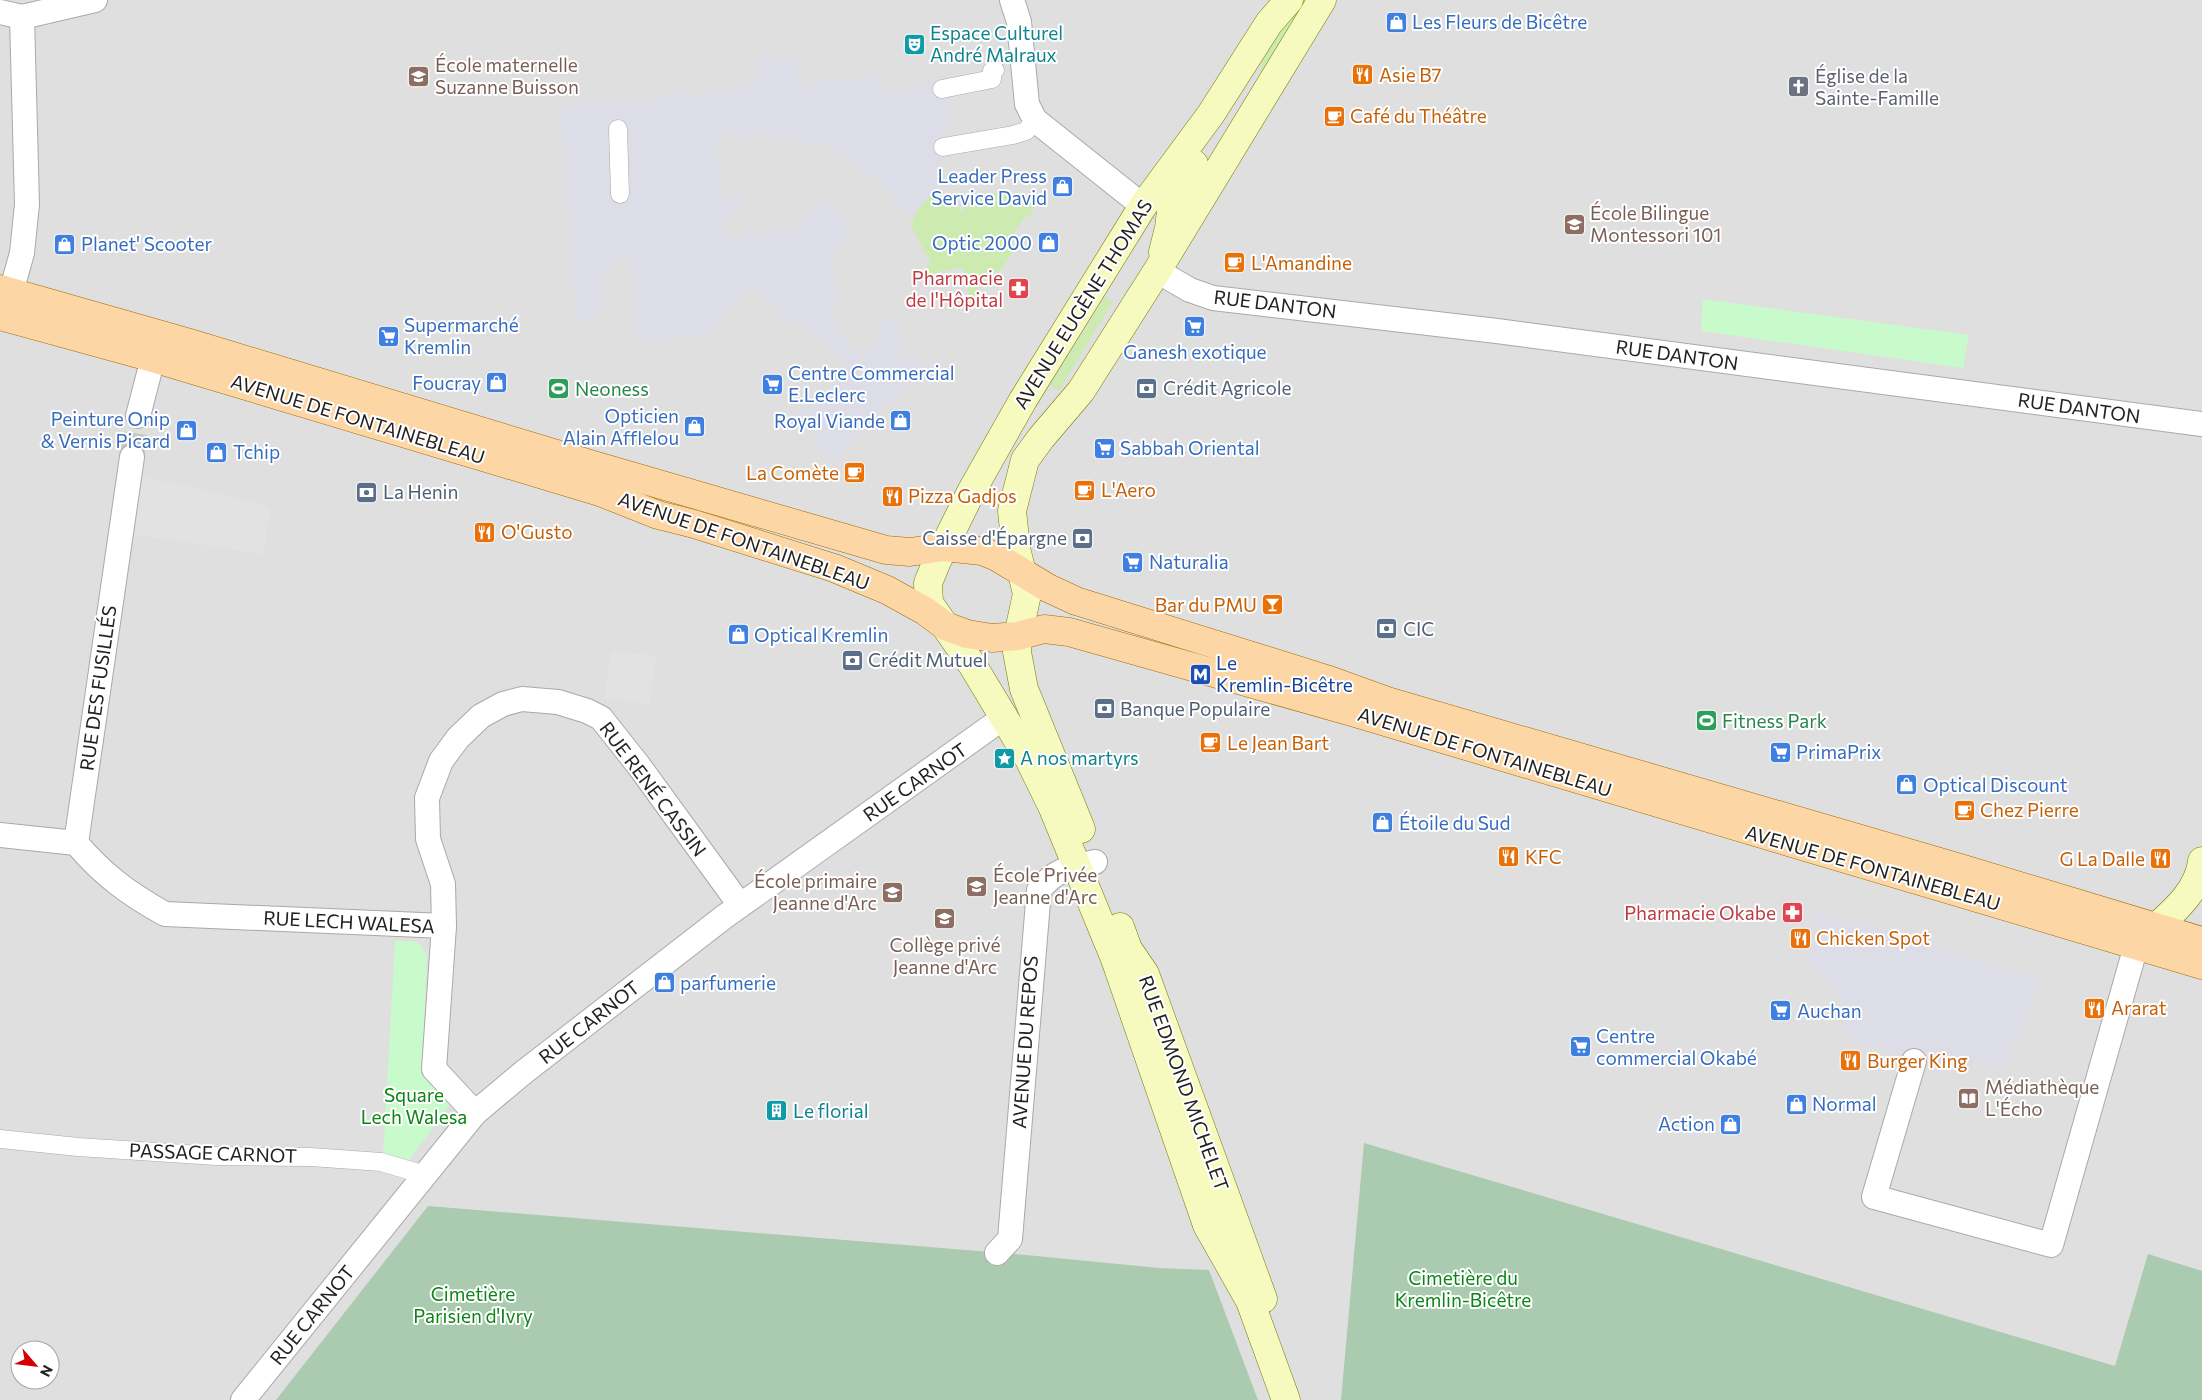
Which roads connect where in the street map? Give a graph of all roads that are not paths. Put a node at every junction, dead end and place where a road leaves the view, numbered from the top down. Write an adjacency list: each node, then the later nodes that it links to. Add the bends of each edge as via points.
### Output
1 (95, 0): 5 (street)
2 (1012, 0): 7 (street, via 1019,22)
3 (1289, 0): 6 (main road, AVENUE EUGÈNE THOMAS, via 1269,23)
4 (1322, 0): 14 (main road, AVENUE EUGÈNE THOMAS)
5 (19, 11): 15 (street, via 27,204 22,253)
6 (1243, 64): 13 (main road, AVENUE EUGÈNE THOMAS, via 1211,114); 14 (main road, via 1237,102 1174,195)
7 (1008, 68): 8 (street, via 992,71 992,79); 9 (street)
8 (942, 89)
9 (1035, 120): 11 (street, via 1026,131 1013,135); 13 (street)
10 (618, 128): 12 (street)
11 (942, 147)
12 (620, 194)
13 (1143, 206): 16 (main road, via 1145,256 1111,316 1108,325); 21 (main road, AVENUE EUGÈNE THOMAS, via 1023,400)
14 (1157, 271): 16 (main road, AVENUE EUGÈNE THOMAS); 19 (street, RUE DANTON, via 1190,290 1212,298 1496,331)
15 (6, 302): 17 (main road, AVENUE DE FONTAINEBLEAU); 21 (main road, AVENUE DE FONTAINEBLEAU, via 202,347 886,550 910,552)
16 (1111, 344): 22 (main road, AVENUE EUGÈNE THOMAS, via 1081,391 1025,460 1012,512 1016,548)
17 (154, 358): 18 (street); 23 (main road, AVENUE DE FONTAINEBLEAU, via 600,492 658,515 834,568 907,600)
18 (138, 416)
19 (2202, 424)
20 (132, 458): 27 (street, RUE DES FUSILLÉS)
21 (944, 547): 22 (main road, AVENUE DE FONTAINEBLEAU, via 982,551); 23 (main road, AVENUE EUGÈNE THOMAS, via 931,574 928,594 929,603)
22 (1023, 572): 24 (main road, RUE EDMOND MICHELET, via 1027,594); 32 (main road, AVENUE DE FONTAINEBLEAU, via 1076,601 1422,712)
23 (945, 626): 24 (main road, AVENUE DE FONTAINEBLEAU, via 992,638); 25 (main road, RUE EDMOND MICHELET)
24 (1018, 636): 29 (main road, RUE EDMOND MICHELET, via 1018,667 1024,689); 34 (main road, AVENUE DE FONTAINEBLEAU, via 1044,629 1069,632 1352,712)
25 (1004, 718): 29 (main road, RUE EDMOND MICHELET); 30 (street, RUE CARNOT)
26 (0, 835): 27 (street)
27 (76, 843): 31 (street, RUE LECH WALESA, via 132,896 165,914)
28 (2202, 861): 32 (main road, via 2199,878 2190,892)
29 (1086, 864): 40 (street, AVENUE DU REPOS, via 1062,869 1039,890 1010,1239); 42 (main road, RUE EDMOND MICHELET, via 1115,959 1207,1225 1250,1301); 43 (main road, RUE EDMOND MICHELET, via 1128,949 1145,974 1294,1386)
30 (740, 905): 31 (street, RUE RENÉ CASSIN, via 601,718 558,702 522,699 481,716 458,738 441,761 427,798 428,839 443,884); 37 (street, RUE CARNOT, via 524,1072)
31 (444, 926): 37 (street, RUE LECH WALESA, via 434,1069)
32 (2156, 927): 33 (main road, AVENUE DE FONTAINEBLEAU); 34 (main road)
33 (2202, 941)
34 (2136, 946): 35 (main road, AVENUE DE FONTAINEBLEAU); 36 (street, via 2051,1245 1874,1197)
35 (2202, 965)
36 (1914, 1061)
37 (475, 1114): 39 (street, RUE CARNOT)
38 (0, 1139): 39 (street, PASSAGE CARNOT, via 216,1156 381,1162)
39 (425, 1174): 41 (street, RUE CARNOT)
40 (997, 1252)
41 (243, 1400)
42 (1286, 1400)
43 (1295, 1400)

